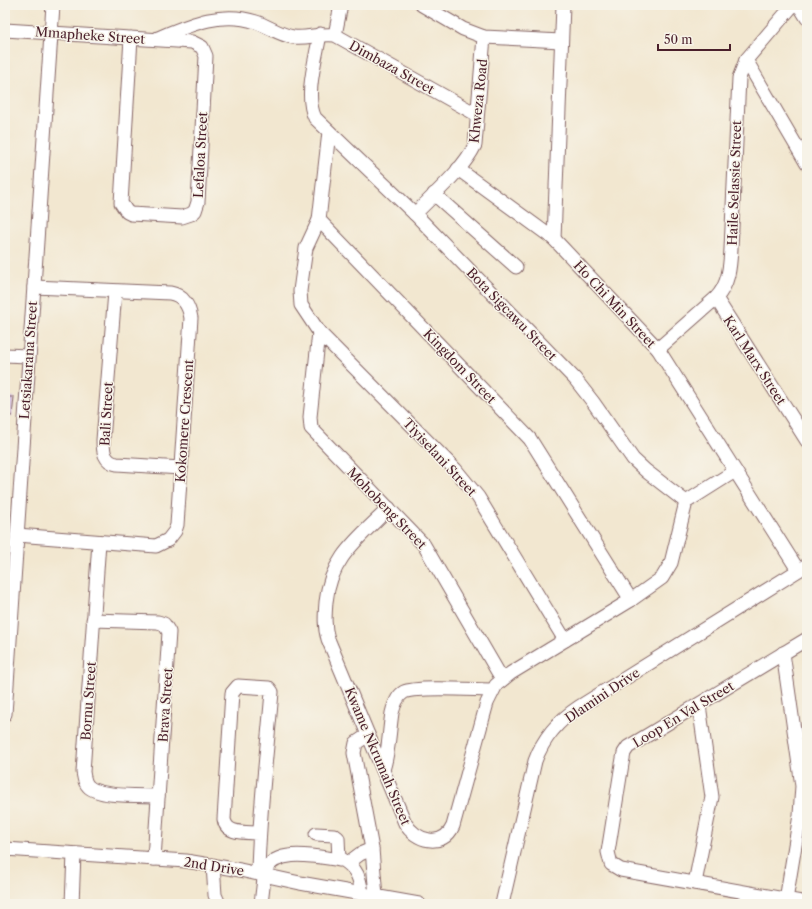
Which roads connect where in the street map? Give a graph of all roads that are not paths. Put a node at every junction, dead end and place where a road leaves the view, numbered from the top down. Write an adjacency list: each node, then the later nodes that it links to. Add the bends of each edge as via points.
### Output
1 (53, 5): 9 (street, Letsiakarana Street)
2 (341, 5): 11 (street, Dimbaza Street)
3 (422, 5): 12 (street, via 463,29)
4 (563, 5): 15 (street)
5 (793, 5): 16 (street, Haile Selassie Street)
6 (799, 5): 7 (street)
7 (807, 18)
8 (5, 30): 9 (street, Mmapheke Street)
9 (52, 33): 13 (street, Mmapheke Street); 26 (street, Letsiakarana Street)
10 (320, 34): 11 (street, Mmapheke Street); 14 (street, Mmapheke Street, via 292,37 256,22 231,17 190,24); 18 (street, Bota Sigcawu Street, via 310,103 315,118)
11 (335, 35): 17 (street, Dimbaza Street)
12 (484, 37): 15 (street); 17 (street, Khweza Road)
13 (131, 38): 14 (street, Mmapheke Street); 14 (street, Lefaloa Street, via 122,203 127,212 136,215 187,216 195,211 198,202 206,56 197,43)
14 (155, 39)
15 (561, 41): 24 (street)
16 (746, 60): 19 (street); 28 (street, Haile Selassie Street, via 739,85 730,270 722,291)
17 (476, 114): 20 (street, Khweza Road, via 475,145)
18 (329, 132): 22 (street, Bota Sigcawu Street); 23 (street)
19 (807, 164)
20 (458, 169): 21 (street, Khweza Road); 24 (street, Ho Chi Min Street)
21 (434, 194): 22 (street, Khweza Road); 25 (street)
22 (415, 214): 36 (street, Bota Sigcawu Street, via 575,379 636,462)
23 (319, 220): 29 (street, Tiyiselani Street, via 306,248 300,299 304,310); 42 (street, Kingdom Street, via 530,439)
24 (554, 239): 30 (street, Ho Chi Min Street)
25 (516, 267)
26 (34, 287): 27 (street, Kokomere Crescent); 32 (street, Letsiakarana Street)
27 (115, 292): 34 (street, Kokomere Crescent, via 175,294 185,302 190,311); 34 (street, Bali Street, via 103,440 106,457 117,464)
28 (716, 298): 30 (street, Haile Selassie Street); 33 (street, Karl Marx Street)
29 (319, 332): 37 (street, Mohobeng Street, via 310,425); 45 (street, Tiyiselani Street, via 455,469 478,497)
30 (658, 349): 35 (street, Ho Chi Min Street)
31 (5, 355): 32 (street)
32 (28, 356): 38 (street, Letsiakarana Street)
33 (807, 441)
34 (181, 468): 39 (street, Kokomere Crescent, via 177,525 168,540 156,546)
35 (735, 471): 36 (street); 40 (street, Ho Chi Min Street)
36 (686, 502): 42 (street, Kwame Nkrumah Street, via 668,570 660,580)
37 (389, 508): 47 (street, Mohobeng Street, via 416,534 432,556); 51 (street, Kwame Nkrumah Street, via 339,560 331,576 326,597 326,633)
38 (17, 535): 39 (street, Kokomere Crescent); 41 (street, Letsiakarana Street)
39 (99, 542): 43 (street, Bornu Street)
40 (802, 567): 71 (street, Dlamini Drive, via 579,707 556,726 541,746 535,761)
41 (9, 595): 50 (street, Letsiakarana Street)
42 (631, 600): 45 (street, Kwame Nkrumah Street)
43 (93, 620): 53 (street, Bornu Street, via 84,780 92,789 103,793); 53 (street, Brava Street, via 158,622 164,624 169,632)
44 (807, 639): 46 (street, Loop En Val Street)
45 (565, 640): 47 (street, Kwame Nkrumah Street)
46 (783, 653): 49 (street, Loop En Val Street); 66 (street, via 802,786 800,815)
47 (502, 679): 48 (street, Kwame Nkrumah Street)
48 (493, 690): 52 (street, via 420,690 403,693 393,709 388,753); 52 (street, Kwame Nkrumah Street, via 487,703 453,826 447,835 429,840 419,838 410,831)
49 (699, 705): 63 (street, via 712,797); 63 (street, Loop En Val Street, via 631,744 626,750 608,852 611,864 621,870)
50 (5, 714)
51 (368, 735): 52 (street, Kwame Nkrumah Street); 57 (street, via 356,743 354,753)
52 (383, 770)
53 (158, 796): 59 (street, Brava Street)
54 (258, 833): 54 (street, via 272,692 269,688 238,686 232,693 224,824 232,831); 62 (street)
55 (316, 834): 60 (street, via 334,835 338,838)
56 (5, 849): 58 (street, 2nd Drive)
57 (372, 849): 60 (street); 65 (street)
58 (74, 854): 59 (street, 2nd Drive); 67 (street)
59 (154, 859): 61 (street, 2nd Drive)
60 (344, 862): 62 (street, via 284,856 270,863); 64 (street, via 354,868 360,879)
61 (213, 865): 62 (street, 2nd Drive); 68 (street, via 215,895)
62 (261, 874): 64 (street, 2nd Drive); 69 (street)
63 (695, 883): 66 (street, Loop En Val Street)
64 (362, 894): 65 (street, 2nd Drive)
65 (376, 897): 70 (street, 2nd Drive)
66 (786, 900): 72 (street, Loop En Val Street)
67 (72, 904)
68 (219, 904)
69 (261, 904)
70 (419, 904)
71 (502, 904)
72 (807, 904)

